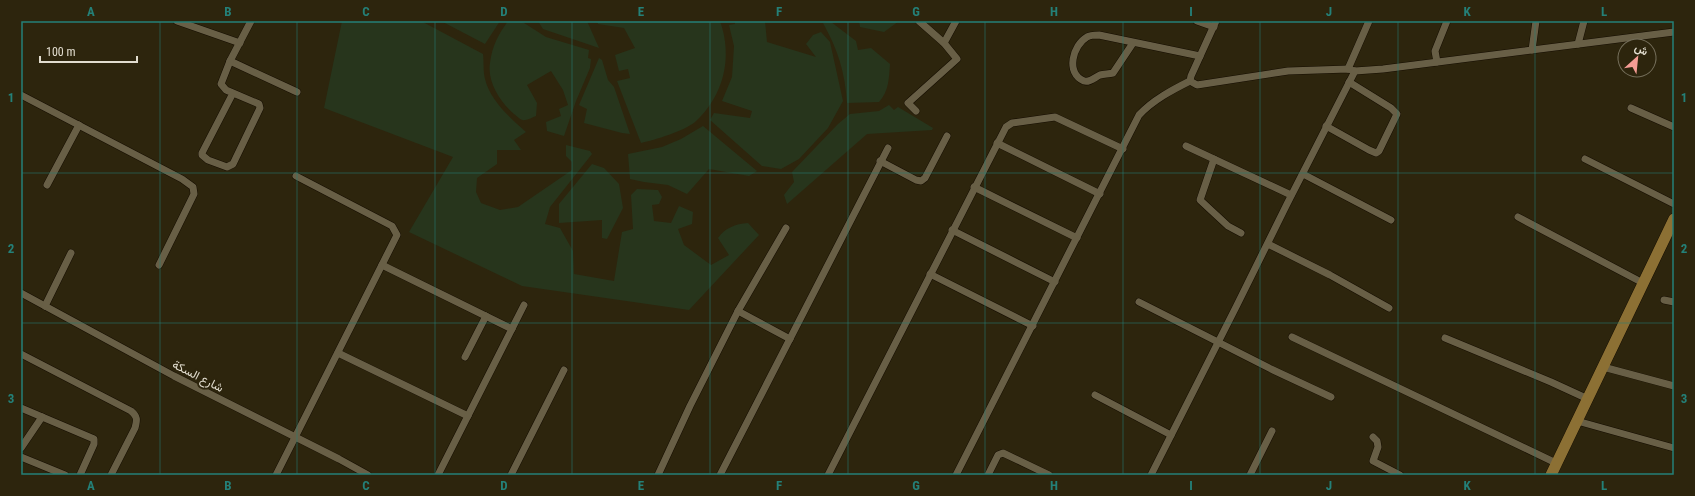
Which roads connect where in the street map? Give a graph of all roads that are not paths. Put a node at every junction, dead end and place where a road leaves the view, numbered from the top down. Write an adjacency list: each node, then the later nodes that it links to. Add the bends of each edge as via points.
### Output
1 (177, 21): 12 (street)
2 (251, 21): 12 (street)
3 (919, 21): 13 (street)
4 (956, 21): 13 (street)
5 (1197, 21): 10 (street)
6 (1369, 21): 20 (street)
7 (1447, 21): 19 (street, via 1435,51)
8 (1536, 21): 16 (street)
9 (1584, 21): 15 (street)
10 (1215, 24): 17 (street)
11 (1674, 32): 15 (street)
12 (240, 43): 18 (street)
13 (944, 43): 27 (street, via 957,59 908,103)
14 (1133, 43): 14 (street, via 1099,35 1088,36 1076,49 1073,68 1084,81 1113,73); 17 (street)
15 (1578, 44): 16 (street)
16 (1532, 50): 19 (street)
17 (1200, 56): 21 (street)
18 (230, 61): 23 (street); 24 (street, via 221,84)
19 (1437, 62): 20 (street)
20 (1352, 70): 21 (street, via 1288,71 1197,85); 22 (street)
21 (1190, 81): 35 (street, via 1167,93 1142,111)
22 (1349, 82): 29 (street); 29 (street, via 1397,114 1379,151 1369,150)
23 (297, 92)
24 (233, 94): 24 (street, via 202,153 208,160 227,167 233,164 260,108 256,103)
25 (21, 96): 28 (street)
26 (1631, 108): 30 (street)
27 (916, 110)
28 (79, 125): 41 (street); 55 (street, via 193,187 194,194)
29 (1326, 126): 39 (street)
30 (1674, 127)
31 (947, 136): 38 (street, via 921,181)
32 (997, 143): 35 (street, via 1008,124 1055,116); 42 (street); 43 (street)
33 (1186, 146): 36 (street)
34 (888, 148): 38 (street)
35 (1123, 149): 43 (street)
36 (1214, 159): 44 (street); 51 (street, via 1200,200 1228,226)
37 (1585, 159): 45 (street)
38 (880, 161): 73 (street)
39 (1302, 174): 44 (street); 48 (street)
40 (296, 176): 56 (street, via 392,226 397,235)
41 (47, 186)
42 (974, 187): 50 (street); 52 (street)
43 (1100, 194): 52 (street)
44 (1292, 195): 53 (street)
45 (1674, 204)
46 (1518, 217): 59 (street)
47 (1674, 219): 59 (main road)
48 (1390, 220)
49 (786, 228): 67 (street)
50 (952, 230): 57 (street); 58 (street)
51 (1241, 234)
52 (1077, 238): 58 (street)
53 (1268, 244): 66 (street); 74 (street)
54 (71, 253): 65 (street)
55 (159, 265)
56 (382, 265): 68 (street); 75 (street)
57 (930, 274): 69 (street); 105 (street)
58 (1055, 282): 69 (street)
59 (1643, 283): 78 (main road)
60 (21, 293): 65 (street, شارع السكة)
61 (1664, 300): 63 (street)
62 (1139, 302): 74 (street)
63 (1674, 302)
64 (524, 305): 70 (street)
65 (45, 306): 90 (street, شارع السكة, via 174,376)
66 (1389, 308)
67 (738, 311): 73 (street); 103 (street)
68 (486, 316): 70 (street); 77 (street)
69 (1033, 326): 106 (street)
70 (512, 329): 85 (street)
71 (1292, 337): 95 (street)
72 (1445, 338): 83 (street)
73 (790, 339): 104 (street)
74 (1219, 341): 82 (street); 89 (street)
75 (338, 353): 85 (street); 90 (street)
76 (21, 354): 98 (street, via 136,415 135,428)
77 (465, 357)
78 (1603, 367): 80 (street); 83 (main road)
79 (564, 370): 102 (street)
80 (1674, 386)
81 (1095, 395): 89 (street)
82 (1331, 397)
83 (1588, 399): 87 (main road)
84 (21, 408): 86 (street)
85 (468, 416): 101 (street)
86 (42, 417): 92 (street); 97 (street, via 94,439)
87 (1577, 421): 93 (street); 95 (main road)
88 (1272, 431): 110 (street)
89 (1171, 436): 109 (street)
90 (295, 437): 99 (street); 100 (street, شارع السكة)
91 (1373, 437): 111 (street, via 1378,446 1373,461)
92 (21, 448)
93 (1674, 448)
94 (21, 458): 96 (street)
95 (1556, 463): 112 (main road)
96 (64, 475)
97 (80, 475)
98 (111, 475)
99 (276, 475)
100 (368, 475)
101 (438, 475)
102 (511, 475)
103 (658, 475)
104 (720, 475)
105 (828, 475)
106 (956, 475)
107 (988, 475): 108 (street, via 998,455 1004,453)
108 (1049, 475)
109 (1151, 475)
110 (1250, 475)
111 (1400, 475)
112 (1551, 475)

